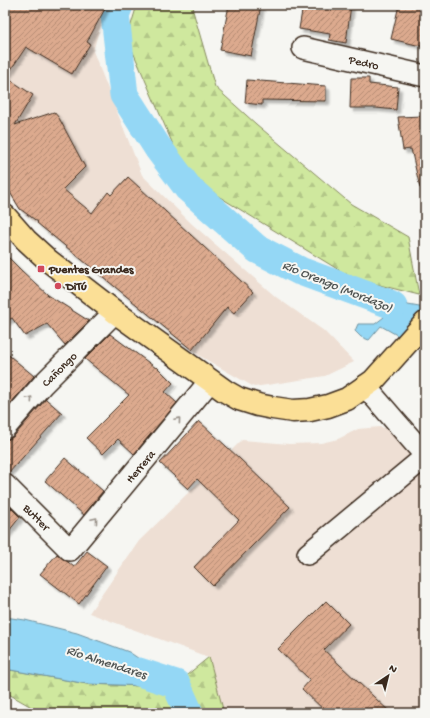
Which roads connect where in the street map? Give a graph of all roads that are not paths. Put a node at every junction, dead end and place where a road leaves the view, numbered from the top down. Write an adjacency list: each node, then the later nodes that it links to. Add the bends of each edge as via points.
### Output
1 (303, 48): 2 (street, Pedro)
2 (425, 76)
3 (5, 216): 4 (main road, via 49,261)
4 (115, 312): 6 (main road); 8 (street, Cañongo, one-way to 4, via 43,384)
5 (425, 323): 7 (main road)
6 (210, 381): 7 (main road, via 239,399 293,411 310,410 347,399); 11 (street, Herrera, one-way to 6)
7 (372, 381): 9 (street, via 396,422)
8 (5, 428)
9 (425, 456): 12 (street)
10 (5, 485): 11 (street, Butter)
11 (70, 550)
12 (308, 554)

